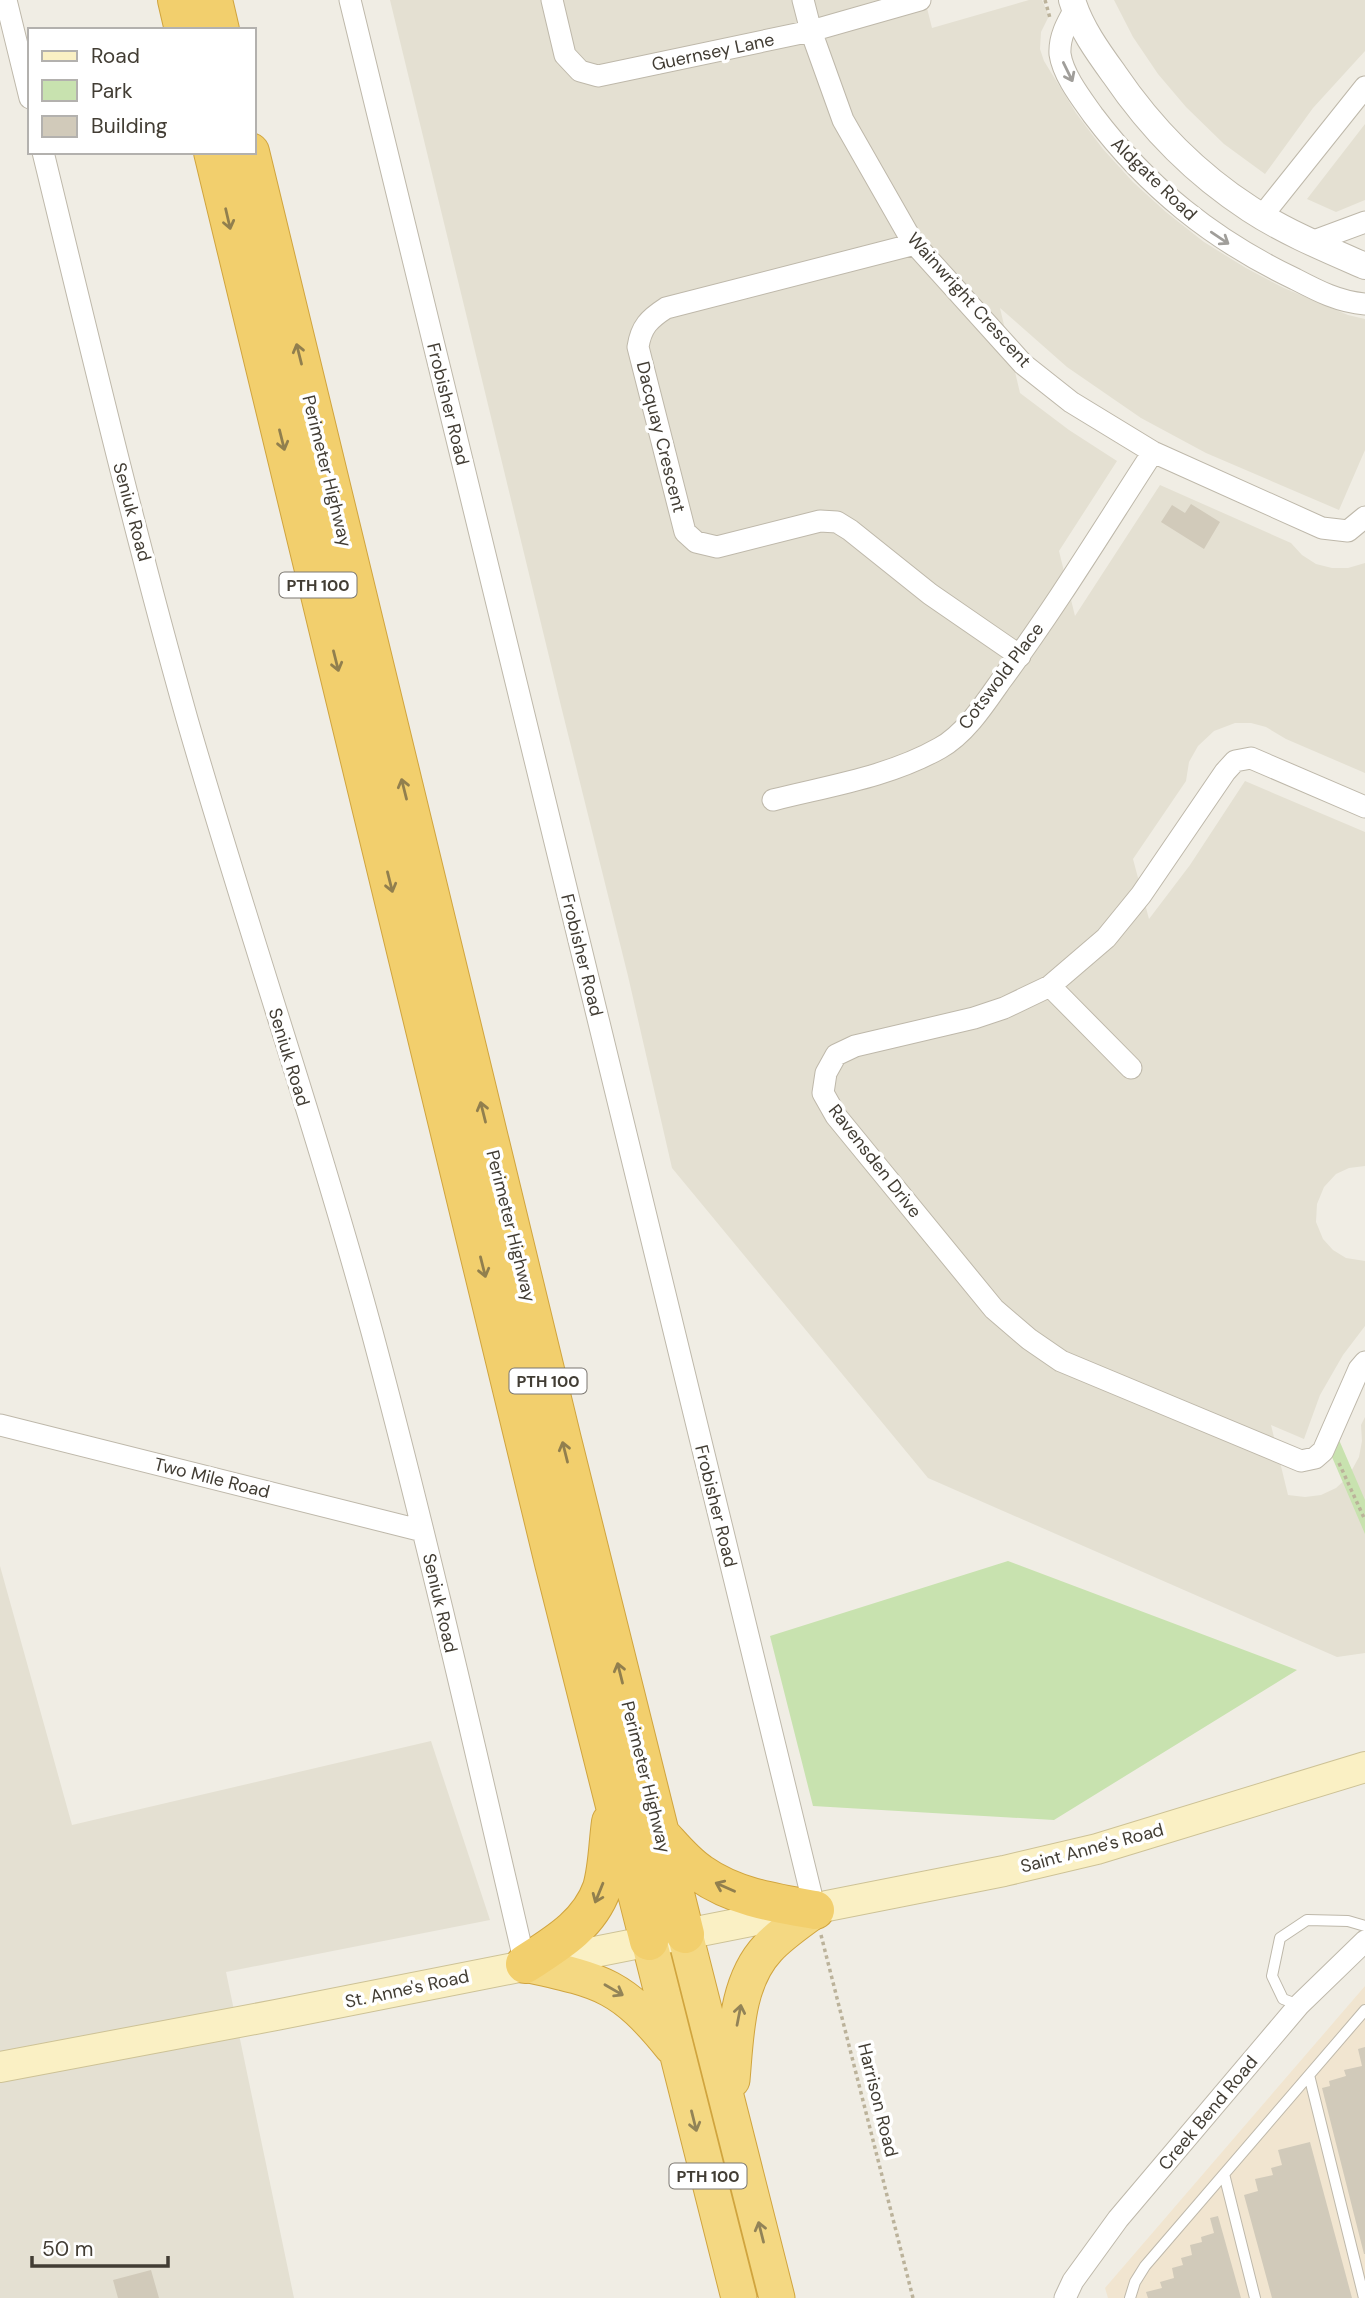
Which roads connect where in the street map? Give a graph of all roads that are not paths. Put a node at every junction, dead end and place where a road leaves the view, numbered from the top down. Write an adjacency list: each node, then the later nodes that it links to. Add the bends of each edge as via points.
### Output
1 (6, 0): 13 (street)
2 (177, 0): 9 (highway)
3 (213, 0): 10 (highway)
4 (350, 0): 36 (street, Frobisher Road)
5 (552, 0): 11 (street, Guernsey Lane, via 565,55 580,71 598,76)
6 (803, 0): 11 (street, Wainwright Crescent)
7 (920, 0): 11 (street, Guernsey Lane)
8 (1074, 4): 17 (street, Aldgate Road, via 1097,50 1150,124 1216,185); 22 (street, Aldgate Road, one-way to 22, via 1061,40 1064,68 1080,97 1136,166 1189,216 1253,259 1331,297)
9 (184, 28)
10 (220, 28)
11 (811, 31): 20 (street, Wainwright Crescent, via 844,120)
12 (1365, 87): 17 (street)
13 (28, 90)
14 (43, 154): 32 (street, Seniuk Road, via 183,705 370,1326)
15 (213, 154): 34 (highway, Perimeter Highway / PTH 100, one-way to 34)
16 (250, 154): 35 (highway, Perimeter Highway / PTH 100, one-way to 16)
17 (1262, 216): 19 (street, Aldgate Road)
18 (1365, 222): 19 (street)
19 (1311, 242): 21 (street, Aldgate Road)
20 (915, 244): 23 (street, Wainwright Crescent, via 1023,364 1071,402); 25 (street, Dacquay Crescent, via 666,308 650,318 640,332 638,347 685,532 696,542 717,547 820,521 837,522)
21 (1365, 266)
22 (1365, 304)
23 (1153, 452): 24 (street, Wainwright Crescent, via 1322,528 1348,531); 25 (street, Cotswold Place)
24 (1365, 517)
25 (1020, 656): 26 (street, Cotswold Place, via 964,728 943,747 884,772)
26 (773, 800)
27 (1365, 807): 28 (street, Ravensden Drive, via 1251,758 1236,761 1141,895 1105,938)
28 (1050, 985): 29 (street); 30 (street, Ravensden Drive, via 974,1018 855,1046 836,1055 826,1073 823,1093 836,1116 994,1309 1061,1361 1301,1461 1322,1451)
29 (1131, 1068)
30 (1365, 1362)
31 (0, 1425): 32 (street, Two Mile Road)
32 (423, 1531): 40 (street, Seniuk Road)
33 (1365, 1767): 36 (main road, Saint Anne's Road, via 1082,1853)
34 (614, 1802): 38 (highway, Perimeter Highway / PTH 100); 40 (highway, one-way to 40, via 597,1899 567,1937)
35 (660, 1834): 36 (highway, one-way to 35, via 761,1901 722,1886 698,1872); 38 (highway, Perimeter Highway / PTH 100)
36 (814, 1910): 38 (main road, St. Anne's Road); 46 (highway, one-way to 36, via 737,2024 752,1973 768,1949)
37 (1365, 1926): 41 (lane, via 1307,1920 1280,1938 1272,1976 1283,1999)
38 (667, 1938): 40 (main road, St. Anne's Road); 43 (highway, Perimeter Highway / PTH 100); 46 (highway, Perimeter Highway / PTH 100)
39 (1365, 1941): 41 (street, Creek Bend Road)
40 (525, 1964): 43 (highway, one-way to 43, via 592,1980 620,1994 650,2020); 44 (main road, St. Anne's Road)
41 (1300, 2005): 50 (street, Creek Bend Road, via 1118,2219)
42 (1365, 2010): 45 (lane)
43 (677, 2054): 48 (highway, Perimeter Highway / PTH 100, one-way to 48)
44 (0, 2067)
45 (1309, 2075): 47 (lane); 53 (lane)
46 (730, 2107): 49 (highway, Perimeter Highway / PTH 100, one-way to 46)
47 (1224, 2174): 51 (lane, via 1145,2266); 52 (lane)
48 (739, 2298)
49 (777, 2298)
50 (1065, 2298)
51 (1130, 2298)
52 (1255, 2298)
53 (1364, 2298)

